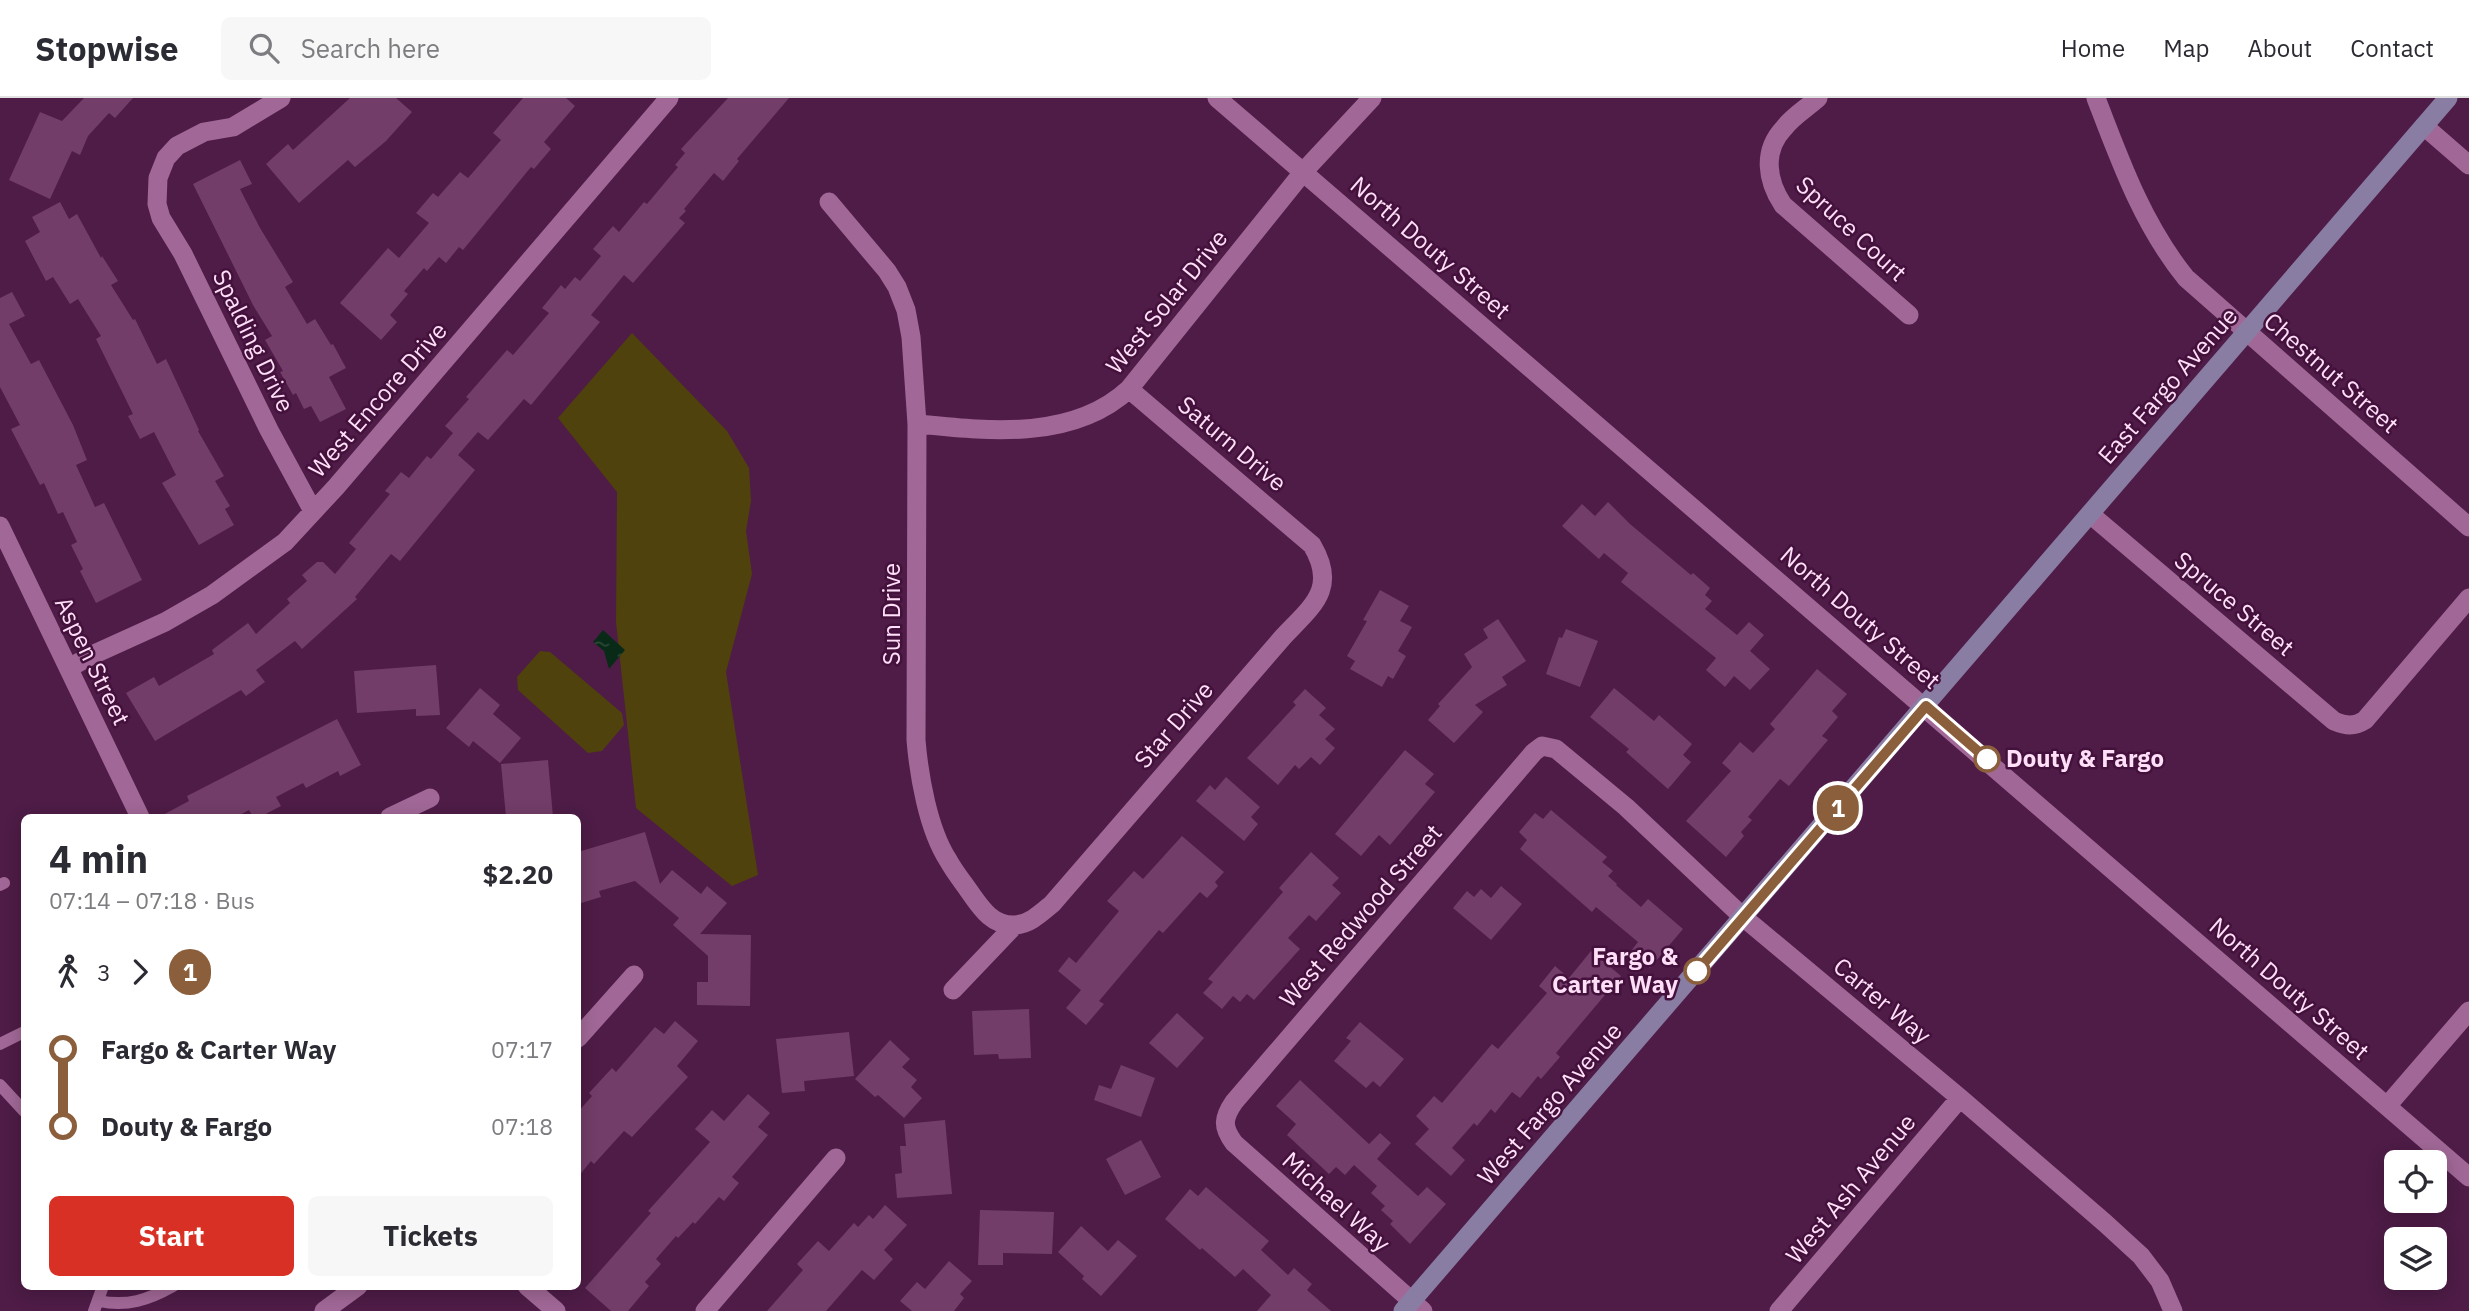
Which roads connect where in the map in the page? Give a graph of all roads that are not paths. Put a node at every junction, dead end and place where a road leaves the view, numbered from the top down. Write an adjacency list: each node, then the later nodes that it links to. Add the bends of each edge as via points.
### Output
1 (281, 98): 16 (street, Spalding Drive, via 233,127 204,132 177,146 166,159 156,190 162,218)
2 (668, 98): 16 (street, West Encore Drive)
3 (1217, 98): 10 (street, North Douty Street)
4 (1372, 98): 10 (street, West Solar Drive)
5 (1818, 98): 12 (street, Spruce Court, via 1776,137 1769,173 1774,191 1783,205)
6 (2096, 98): 13 (street, Chestnut Street, via 2126,176 2169,257 2186,278)
7 (2448, 98): 8 (main road, East Fargo Avenue)
8 (2424, 126): 9 (street); 13 (main road, East Fargo Avenue)
9 (2469, 165)
10 (1304, 171): 14 (street, West Solar Drive); 23 (street, North Douty Street)
11 (830, 202): 15 (street, Sun Drive, via 897,287 911,337)
12 (1909, 315)
13 (2248, 332): 17 (main road, East Fargo Avenue); 19 (street, Chestnut Street)
14 (1129, 389): 15 (street, West Solar Drive, via 1102,410 1055,426 988,429); 20 (street, Saturn Drive)
15 (917, 424): 29 (street, Sun Drive, via 919,779 947,859 984,913)
16 (313, 511): 22 (street, West Encore Drive, via 269,556 212,595)
17 (2090, 514): 21 (street, Spruce Street, via 2334,721 2349,726 2365,720); 23 (main road, East Fargo Avenue)
18 (0, 526): 22 (street, Aspen Street)
19 (2469, 527)
20 (1303, 537): 29 (street, Star Drive, via 1323,566 1317,599 1052,904 1033,920)
21 (2469, 598)
22 (69, 668): 26 (street, Aspen Street)
23 (1926, 706): 28 (main road, West Fargo Avenue); 38 (street, North Douty Street)
24 (1542, 746): 28 (street, Carter Way, via 1556,749 1626,807); 40 (street, West Redwood Street, via 1234,1102)
25 (430, 798): 27 (street)
26 (139, 814)
27 (396, 814)
28 (1743, 917): 37 (street, Carter Way); 47 (main road, West Fargo Avenue)
29 (1015, 925): 31 (street)
30 (634, 975): 34 (street)
31 (953, 990)
32 (2469, 1011): 38 (street)
33 (21, 1034): 35 (lane)
34 (581, 1035)
35 (0, 1044)
36 (0, 1085): 39 (lane)
37 (1960, 1098): 51 (street, West Ash Avenue); 52 (street, Carter Way, via 2141,1256 2160,1281)
38 (2387, 1106): 42 (street, North Douty Street)
39 (21, 1108)
40 (1224, 1123): 47 (street, Michael Way, via 1234,1143)
41 (835, 1157): 50 (street)
42 (2469, 1177)
43 (166, 1290): 46 (lane, via 130,1304)
44 (353, 1290): 48 (street)
45 (532, 1290): 49 (street)
46 (96, 1306)
47 (1412, 1308)
48 (324, 1311)
49 (556, 1311)
50 (705, 1311)
51 (1779, 1311)
52 (2173, 1311)

